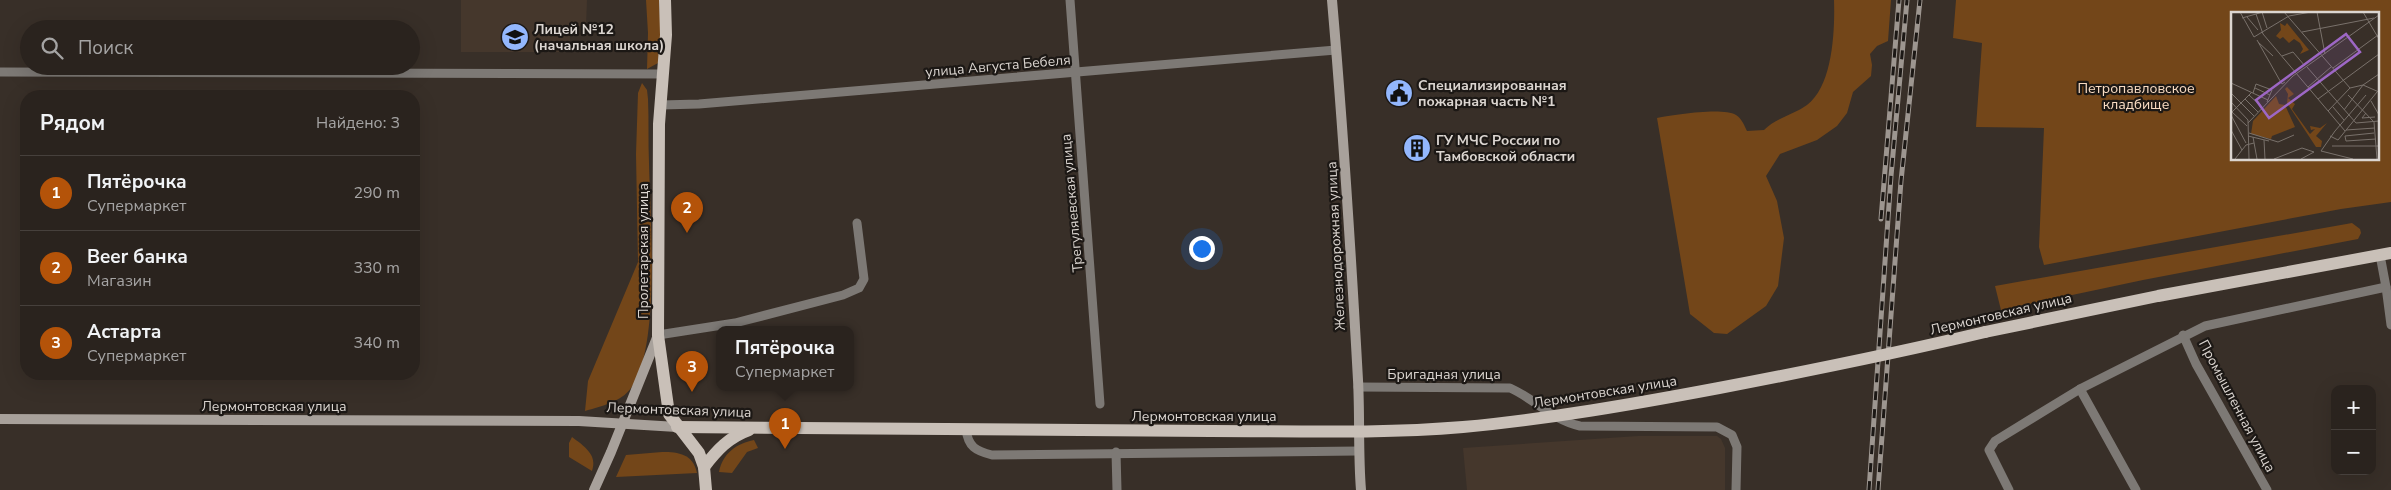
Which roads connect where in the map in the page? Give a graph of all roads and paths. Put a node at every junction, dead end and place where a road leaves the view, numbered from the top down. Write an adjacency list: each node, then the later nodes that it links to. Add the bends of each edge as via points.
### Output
1 (665, 0): 8 (main road, Пролетарская улица)
2 (1070, 0): 9 (street, Трегуляевская улица)
3 (1332, 0): 4 (main road, Железнодорожная улица)
4 (1336, 50): 9 (street, улица Августа Бебеля); 17 (main road, Железнодорожная улица)
5 (0, 72): 6 (street)
6 (20, 72)
7 (420, 73): 8 (street)
8 (663, 74): 10 (main road, Пролетарская улица)
9 (1076, 74): 10 (street, улица Августа Бебеля); 19 (street, Трегуляевская улица)
10 (661, 105): 15 (main road, Пролетарская улица)
11 (857, 222): 15 (street, via 864,278 859,288 843,295 735,322)
12 (2386, 254): 13 (street); 24 (main road, Лермонтовская улица, bridge, via 2158,296 1641,403 1542,418 1375,432)
13 (2386, 287): 14 (street); 16 (street, via 2205,326)
14 (2391, 325)
15 (658, 335): 21 (main road); 22 (main road, Пролетарская улица, via 665,396)
16 (2183, 335): 18 (street); 35 (street, Промышленная улица)
17 (1358, 387): 25 (main road, Железнодорожная улица); 32 (street, Бригадная улица, via 1510,388 1566,423 1580,426 1717,427 1732,435 1736,447)
18 (2080, 389): 33 (street, via 1995,441 1989,450); 34 (street)
19 (1100, 404)
20 (0, 419): 21 (main road, Лермонтовская улица, via 564,421)
21 (622, 424): 22 (main road, Лермонтовская улица); 28 (main road)
22 (678, 427): 23 (main road, Лермонтовская улица); 27 (main road, Пролетарская улица, via 699,454)
23 (757, 428): 24 (main road, Лермонтовская улица); 27 (main road, via 729,440)
24 (966, 429): 26 (street, via 969,443 976,451 992,455)
25 (1358, 451): 26 (street); 31 (main road, Железнодорожная улица)
26 (1116, 452): 30 (street)
27 (704, 467): 29 (main road, Пролетарская улица)
28 (594, 490)
29 (706, 490)
30 (1117, 490)
31 (1361, 490)
32 (1736, 490)
33 (2009, 490)
34 (2136, 490)
35 (2267, 490)

